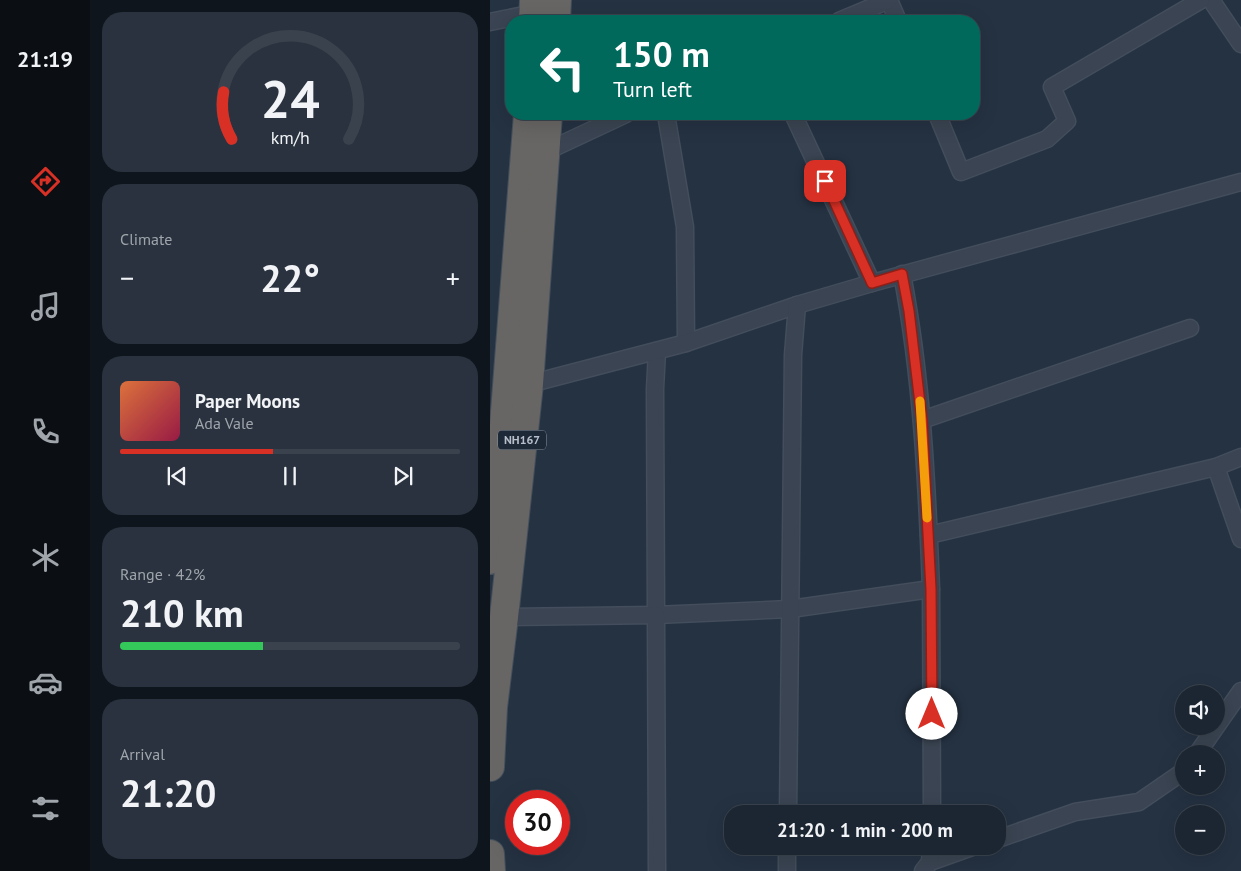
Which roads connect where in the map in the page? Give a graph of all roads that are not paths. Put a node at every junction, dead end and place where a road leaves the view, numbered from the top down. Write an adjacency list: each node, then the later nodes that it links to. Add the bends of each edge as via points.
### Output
1 (557, 0): 5 (highway)
2 (889, 0): 6 (street); 7 (street)
3 (1200, 0): 16 (street, via 1052,87 1067,121 1047,139 961,172)
4 (1211, 0): 10 (street)
5 (539, 14)
6 (853, 15)
7 (895, 15)
8 (505, 20): 9 (street)
9 (490, 22)
10 (1241, 44)
11 (527, 120): 27 (highway, NH167)
12 (548, 120): 17 (highway, NH167)
13 (613, 120): 17 (street)
14 (667, 120): 23 (street, via 685,227)
15 (796, 120): 20 (street)
16 (939, 120)
17 (547, 151): 25 (highway, NH167)
18 (1241, 182): 19 (street)
19 (902, 274): 20 (street); 26 (street)
20 (872, 283): 21 (street)
21 (797, 305): 23 (street); 34 (street, via 793,355)
22 (1190, 328): 26 (street)
23 (686, 343): 24 (street)
24 (657, 351): 25 (street); 35 (street)
25 (529, 384): 36 (highway, NH167)
26 (922, 420): 30 (street)
27 (497, 427): 32 (highway, NH167)
28 (1241, 457): 29 (street)
29 (1216, 466): 30 (street); 31 (street)
30 (929, 535): 33 (street)
31 (1241, 539)
32 (490, 560)
33 (931, 589): 34 (street); 42 (street)
34 (790, 610): 35 (street); 41 (street)
35 (656, 615): 36 (street); 49 (street)
36 (504, 617): 39 (highway, NH167, via 493,707)
37 (1241, 691): 38 (street)
38 (1203, 745)
39 (490, 767)
40 (1175, 777): 43 (street, via 1139,802 1074,812)
41 (788, 805)
42 (932, 805)
43 (1006, 835)
44 (490, 854): 48 (highway)
45 (787, 855): 50 (street)
46 (945, 855): 47 (street)
47 (928, 860)
48 (491, 871)
49 (657, 871)
50 (787, 871)

